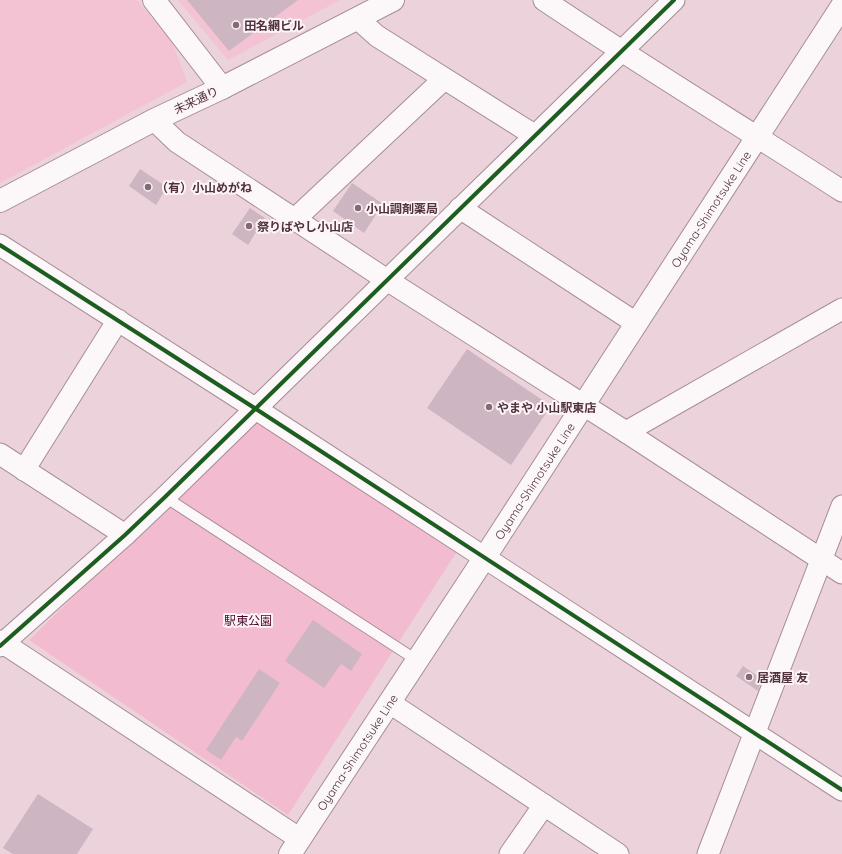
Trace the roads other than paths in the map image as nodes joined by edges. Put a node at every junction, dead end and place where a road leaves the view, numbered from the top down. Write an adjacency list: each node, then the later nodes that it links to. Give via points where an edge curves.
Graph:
1 (154, 0): 9 (main road)
2 (393, 0): 6 (main road, 未来通り)
3 (544, 0): 7 (street)
4 (674, 0): 7 (street)
5 (842, 6): 12 (main road, Oyama-Shimotsuke Line)
6 (358, 19): 8 (street, via 377,36); 9 (main road, 未来通り)
7 (620, 51): 11 (street); 12 (street)
8 (444, 78): 11 (street); 16 (street)
9 (222, 88): 10 (main road, 未来通り)
10 (154, 120): 14 (main road, 未来通り); 16 (street, via 177,142)
11 (534, 135): 15 (street)
12 (757, 136): 13 (street); 21 (main road, Oyama-Shimotsuke Line)
13 (842, 191)
14 (0, 201)
15 (460, 208): 18 (street); 21 (street)
16 (295, 219): 18 (street)
17 (0, 245): 20 (street)
18 (387, 280): 22 (street); 23 (street)
19 (842, 309): 24 (street)
20 (118, 320): 23 (street); 26 (street)
21 (636, 322): 22 (main road, Oyama-Shimotsuke Line)
22 (583, 405): 24 (street); 30 (main road, Oyama-Shimotsuke Line)
23 (256, 408): 27 (street); 30 (street)
24 (626, 432): 31 (street)
25 (0, 454): 26 (street)
26 (24, 470): 29 (street)
27 (165, 497): 29 (street); 34 (lane)
28 (842, 506): 31 (street)
29 (125, 535): 33 (street)
30 (485, 557): 34 (main road, Oyama-Shimotsuke Line); 36 (street)
31 (821, 559): 32 (street); 36 (street)
32 (842, 573)
33 (1, 643): 39 (street)
34 (418, 661): 35 (main road, Oyama-Shimotsuke Line)
35 (390, 703): 38 (street); 39 (main road, Oyama-Shimotsuke Line)
36 (754, 733): 37 (street); 42 (street)
37 (842, 790)
38 (544, 805): 40 (street); 41 (street)
39 (295, 846)
40 (510, 854)
41 (618, 854)
42 (708, 854)

